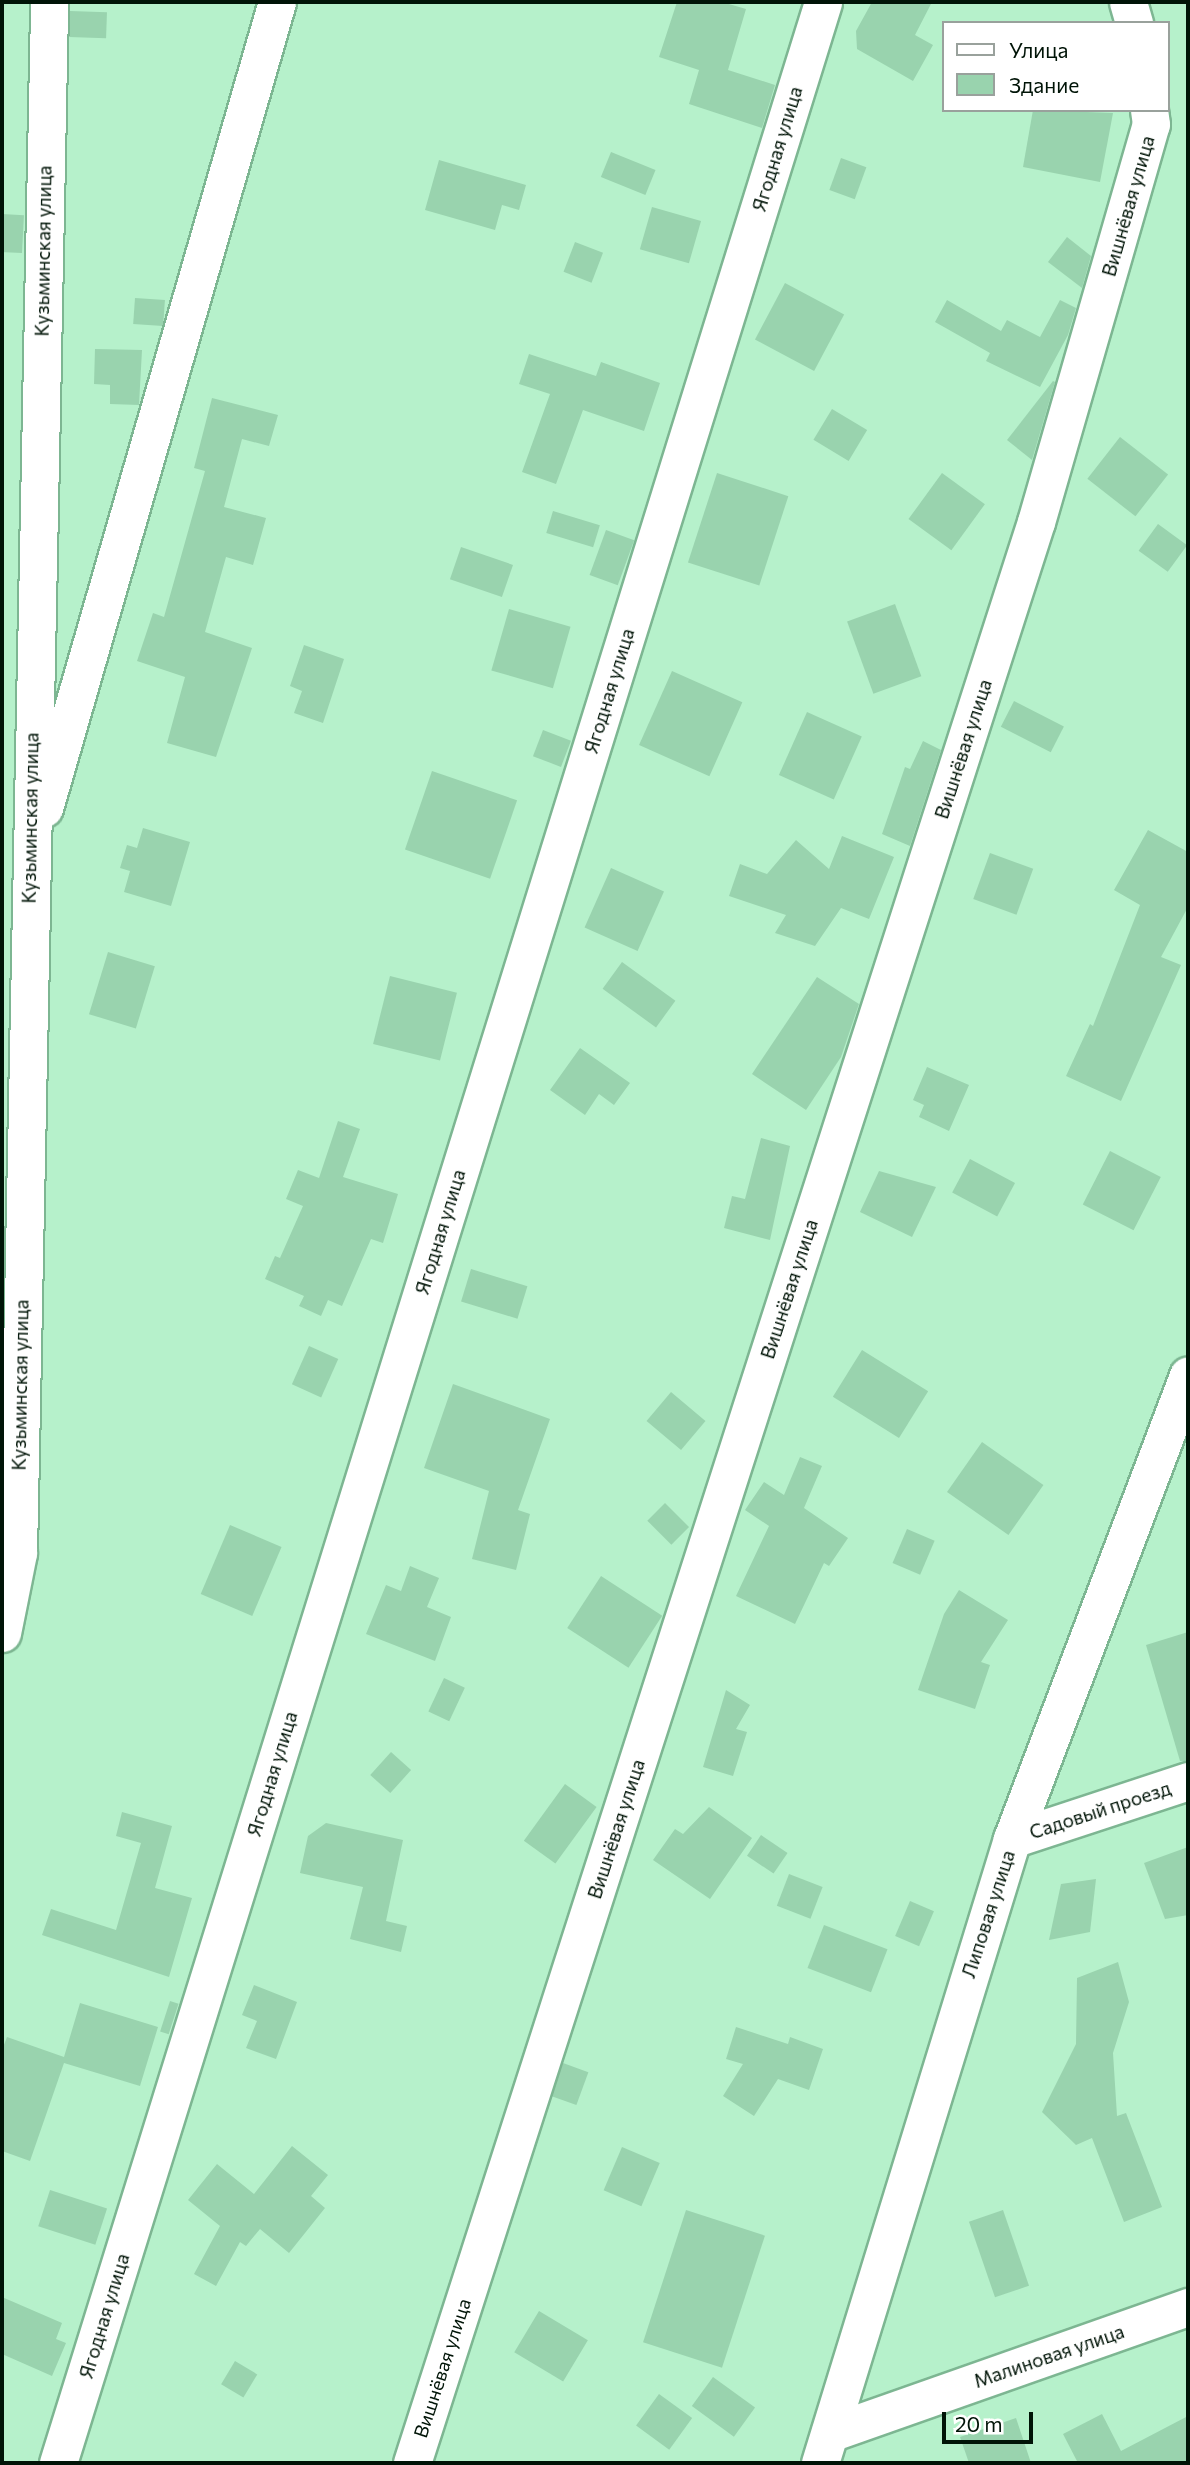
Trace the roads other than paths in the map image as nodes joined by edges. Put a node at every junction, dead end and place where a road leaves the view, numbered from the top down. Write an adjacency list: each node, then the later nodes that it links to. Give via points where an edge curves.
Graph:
1 (48, 2): 7 (street, Кузьминская улица)
2 (277, 2): 7 (street)
3 (822, 2): 15 (street, Ягодная улица)
4 (1128, 2): 5 (street)
5 (1133, 21)
6 (1149, 112): 16 (street, Вишнёвая улица, via 1151,124 1036,522)
7 (29, 857): 8 (street, Кузьминская улица)
8 (15, 932): 10 (street, Кузьминская улица, via 18,1553)
9 (1188, 1375): 12 (street, Липовая улица)
10 (2, 1633)
11 (1188, 1782): 12 (street, Садовый проезд)
12 (1012, 1839): 14 (street, Липовая улица)
13 (1188, 2307): 14 (street, Малиновая улица)
14 (825, 2448)
15 (58, 2463)
16 (412, 2463)

